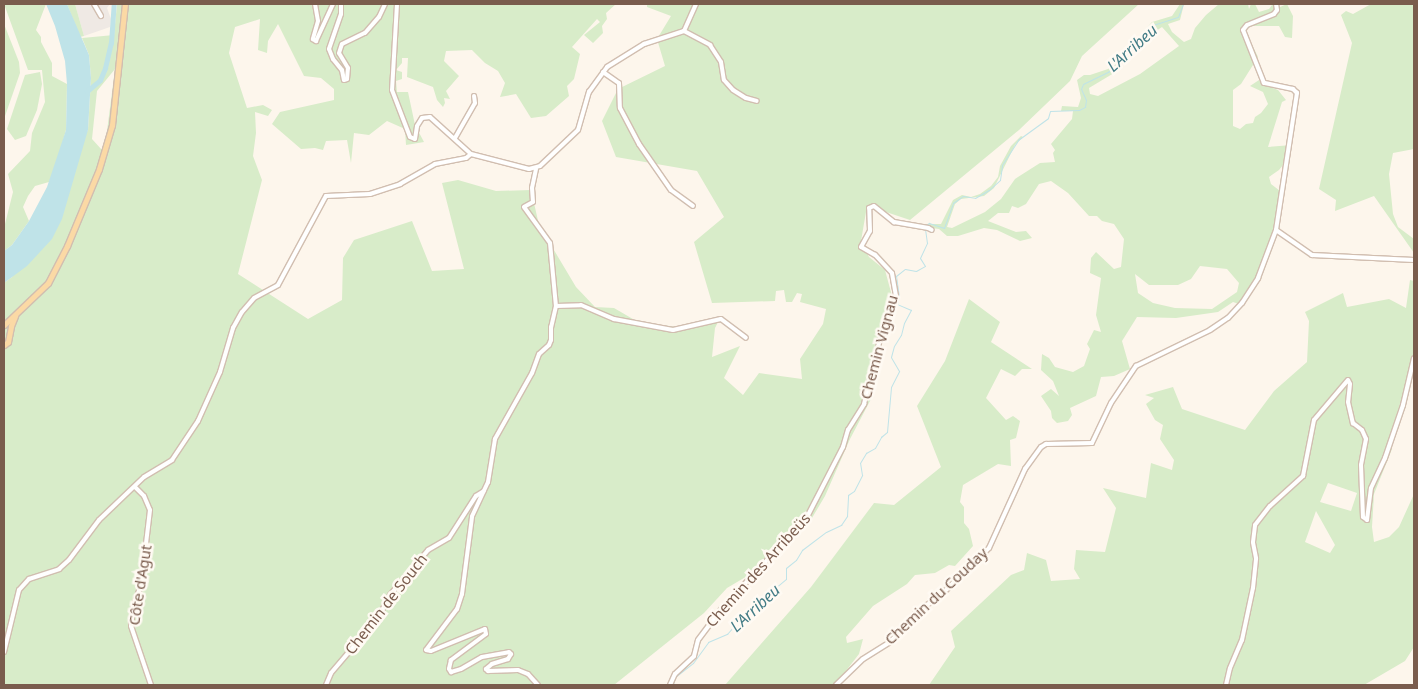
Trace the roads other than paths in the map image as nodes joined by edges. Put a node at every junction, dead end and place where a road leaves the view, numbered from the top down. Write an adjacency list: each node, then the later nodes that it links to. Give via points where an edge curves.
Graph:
1 (94, 4): 10 (street)
2 (125, 4): 23 (main road, via 119,76 108,139 87,199 48,283)
3 (314, 4): 4 (street, via 318,21 313,39 316,41)
4 (333, 4)
5 (341, 4): 6 (street, via 341,14 329,49 342,70 344,80 347,79 348,68 339,52 342,44 366,33)
6 (385, 4)
7 (397, 4): 15 (street, via 392,90 410,137 415,139 418,123 427,117)
8 (696, 4): 11 (street)
9 (1276, 4): 20 (street, via 1274,14 1243,30 1264,83 1293,88 1297,93)
10 (101, 16)
11 (684, 31): 12 (street, via 644,44); 14 (street, via 710,45 720,62 724,80 733,90)
12 (603, 72): 17 (street, via 589,92 578,130); 18 (street, via 620,83 620,108 639,144 671,190)
13 (474, 96): 15 (street, via 475,103)
14 (757, 101)
15 (455, 138): 16 (street)
16 (471, 154): 17 (street); 29 (street, via 466,158 435,164 400,184 370,194 326,196 278,285 254,298 242,312 198,421 172,460 144,477)
17 (536, 168): 22 (street, Chemin de Souch, via 533,202 524,207 550,243)
18 (693, 206)
19 (927, 229): 31 (street, Chemin Vignau, via 894,222 874,206 870,208 870,231 861,247 875,255 892,273 896,296 880,339 864,404 848,430)
20 (1276, 230): 21 (street, via 1312,255); 37 (street, Chemin du Couday, via 1258,278 1228,318 1136,366 1111,404 1092,443 1046,444 1025,469 989,548 942,594 915,614 890,642 863,658)
21 (1414, 260)
22 (556, 306): 26 (street, via 581,305 614,319 673,330 721,320); 30 (street, Chemin de Souch, via 549,345 539,354 532,373 495,439)
23 (17, 313): 24 (main road); 25 (main road)
24 (4, 326): 25 (main road)
25 (9, 332): 27 (main road, via 8,342)
26 (746, 338)
27 (4, 345)
28 (1414, 358): 38 (street, via 1385,458 1371,488 1367,520 1363,517 1361,465 1366,439 1362,430 1353,423 1348,402 1348,380 1312,425 1303,476 1260,517 1254,534 1253,588 1242,640)
29 (135, 487): 32 (street, via 99,520 59,569 28,580 19,590); 33 (street, Côte d'Agut, via 144,496 150,510 141,585 131,626)
30 (484, 491): 34 (street, Chemin de Souch, via 476,496 449,538 428,550 390,595 378,618 331,673); 35 (street, via 472,517 457,609 426,650 431,651 485,629 486,634 451,660 452,672 482,657 509,652 508,659 486,669 518,670 528,674)
31 (816, 504): 36 (street, Chemin des Arribeüs, via 706,628 698,640 694,656 675,674)
32 (4, 652)
33 (151, 685)
34 (326, 685)
35 (538, 685)
36 (670, 685)
37 (836, 685)
38 (1226, 685)

